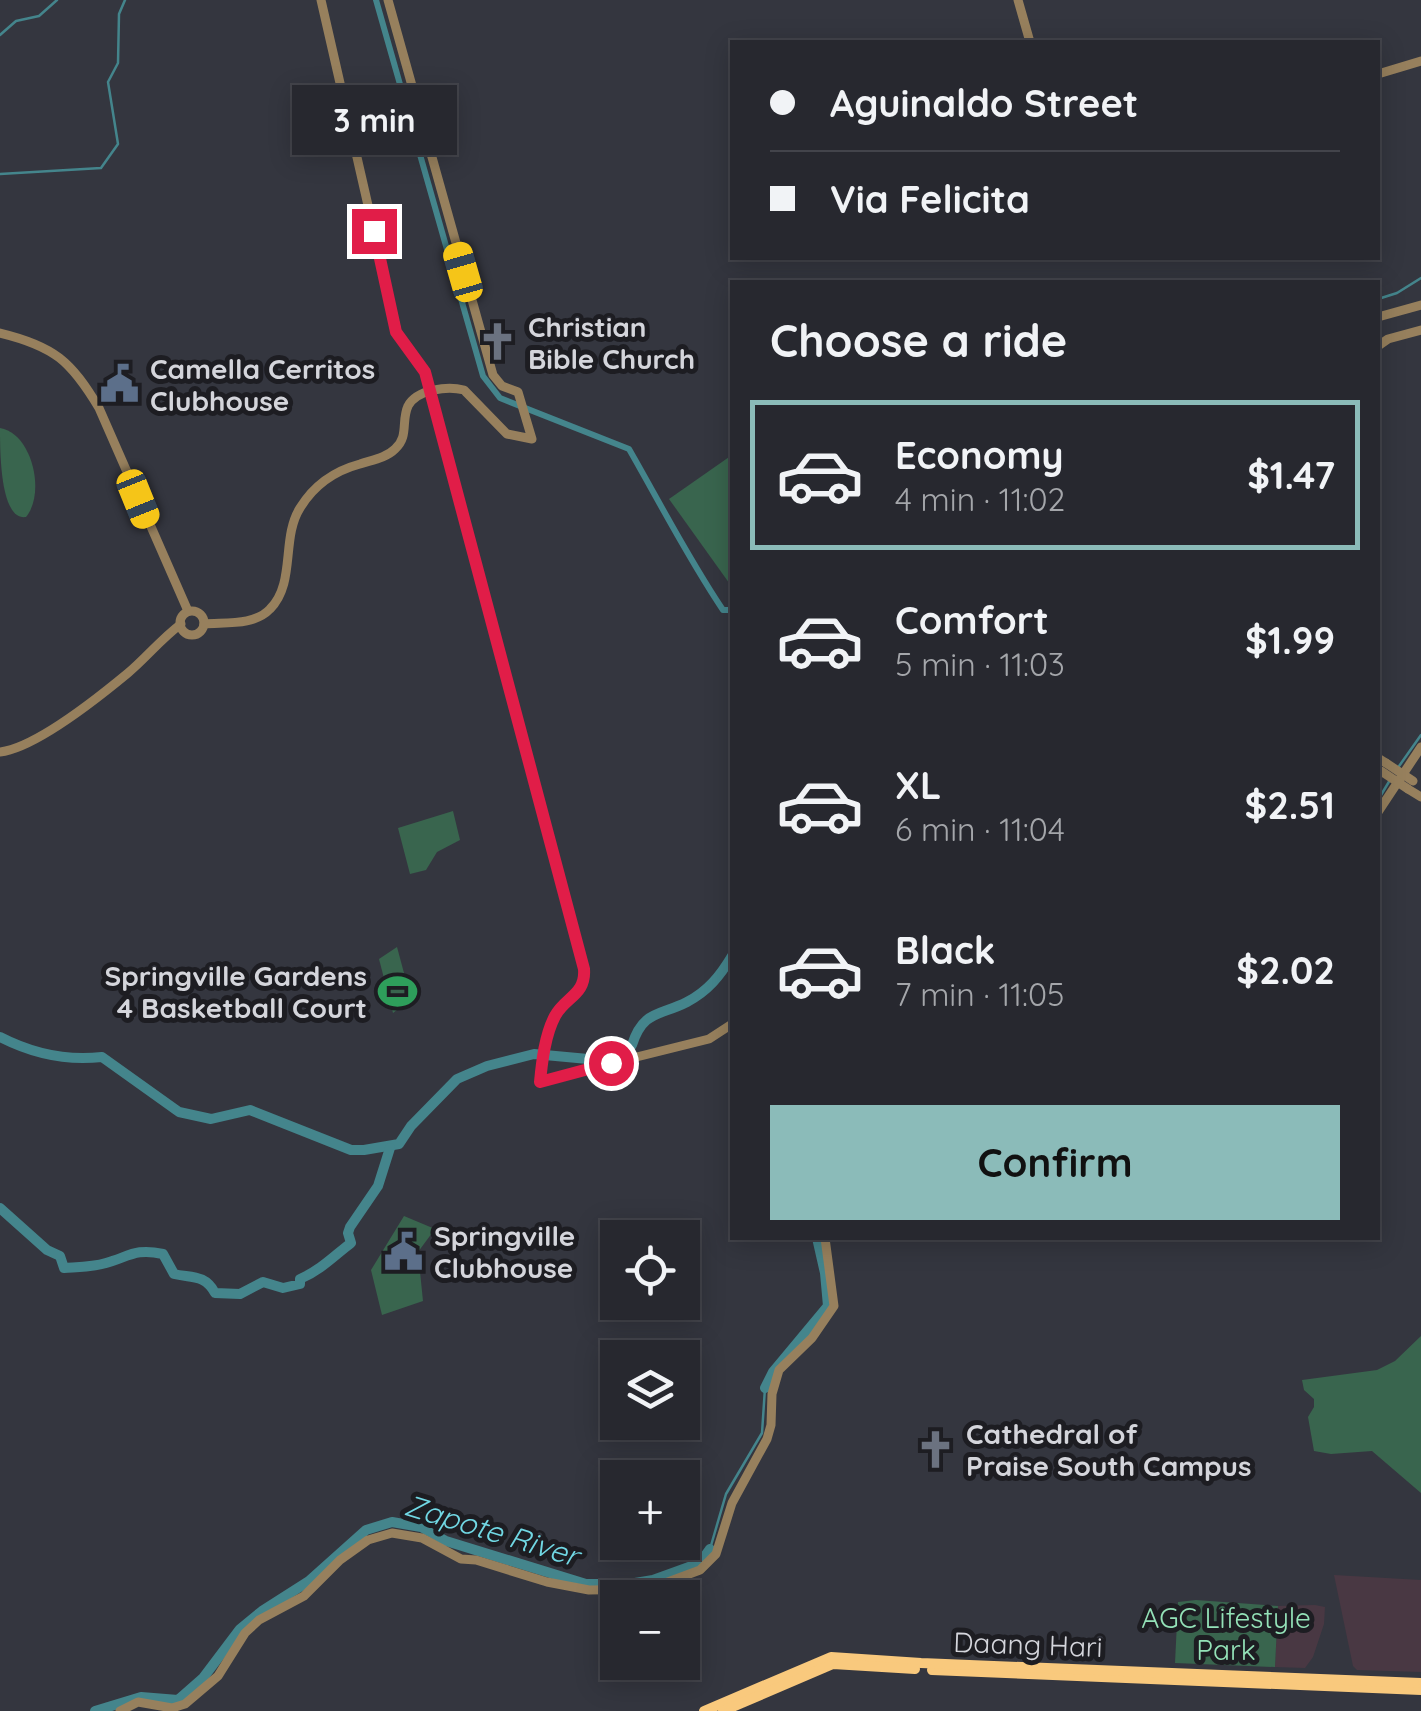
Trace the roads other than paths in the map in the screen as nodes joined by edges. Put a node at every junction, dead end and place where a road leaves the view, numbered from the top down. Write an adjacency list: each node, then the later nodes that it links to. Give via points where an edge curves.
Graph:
1 (321, 0): 12 (street, via 396,332 423,368)
2 (388, 0): 12 (street, via 492,374 520,397 532,440 507,434 464,390)
3 (1018, 0): 4 (street)
4 (1029, 40)
5 (1421, 61): 6 (street)
6 (1380, 73)
7 (1421, 305): 8 (street)
8 (1380, 315)
9 (1421, 330): 11 (street)
10 (0, 333): 13 (street, via 58,354 83,382)
11 (1380, 345)
12 (430, 392): 14 (street, via 409,405 397,448 330,476 302,504 282,590 269,610 255,619); 22 (street, via 584,969 581,989 556,1015 540,1082 686,1045)
13 (188, 612): 14 (street, via 200,614); 15 (street)
14 (204, 624): 15 (street, via 194,634)
15 (181, 626): 17 (street, via 23,748)
16 (1421, 746): 21 (street)
17 (0, 752)
18 (1381, 766): 19 (street, bridge)
19 (1414, 785): 20 (street)
20 (1421, 797)
21 (1380, 809)
22 (730, 1026)
23 (826, 1240): 25 (street, via 834,1306 779,1370 767,1439 732,1503 716,1554 700,1570 648,1589 590,1590 461,1559 422,1538 392,1533 368,1540 304,1596 260,1620 218,1676 184,1704 138,1702)
24 (1421, 1686): 26 (main road, Daang Hari, via 842,1656); 27 (main road, Daang Hari, via 832,1664)
25 (120, 1711)
26 (704, 1711)
27 (723, 1711)

